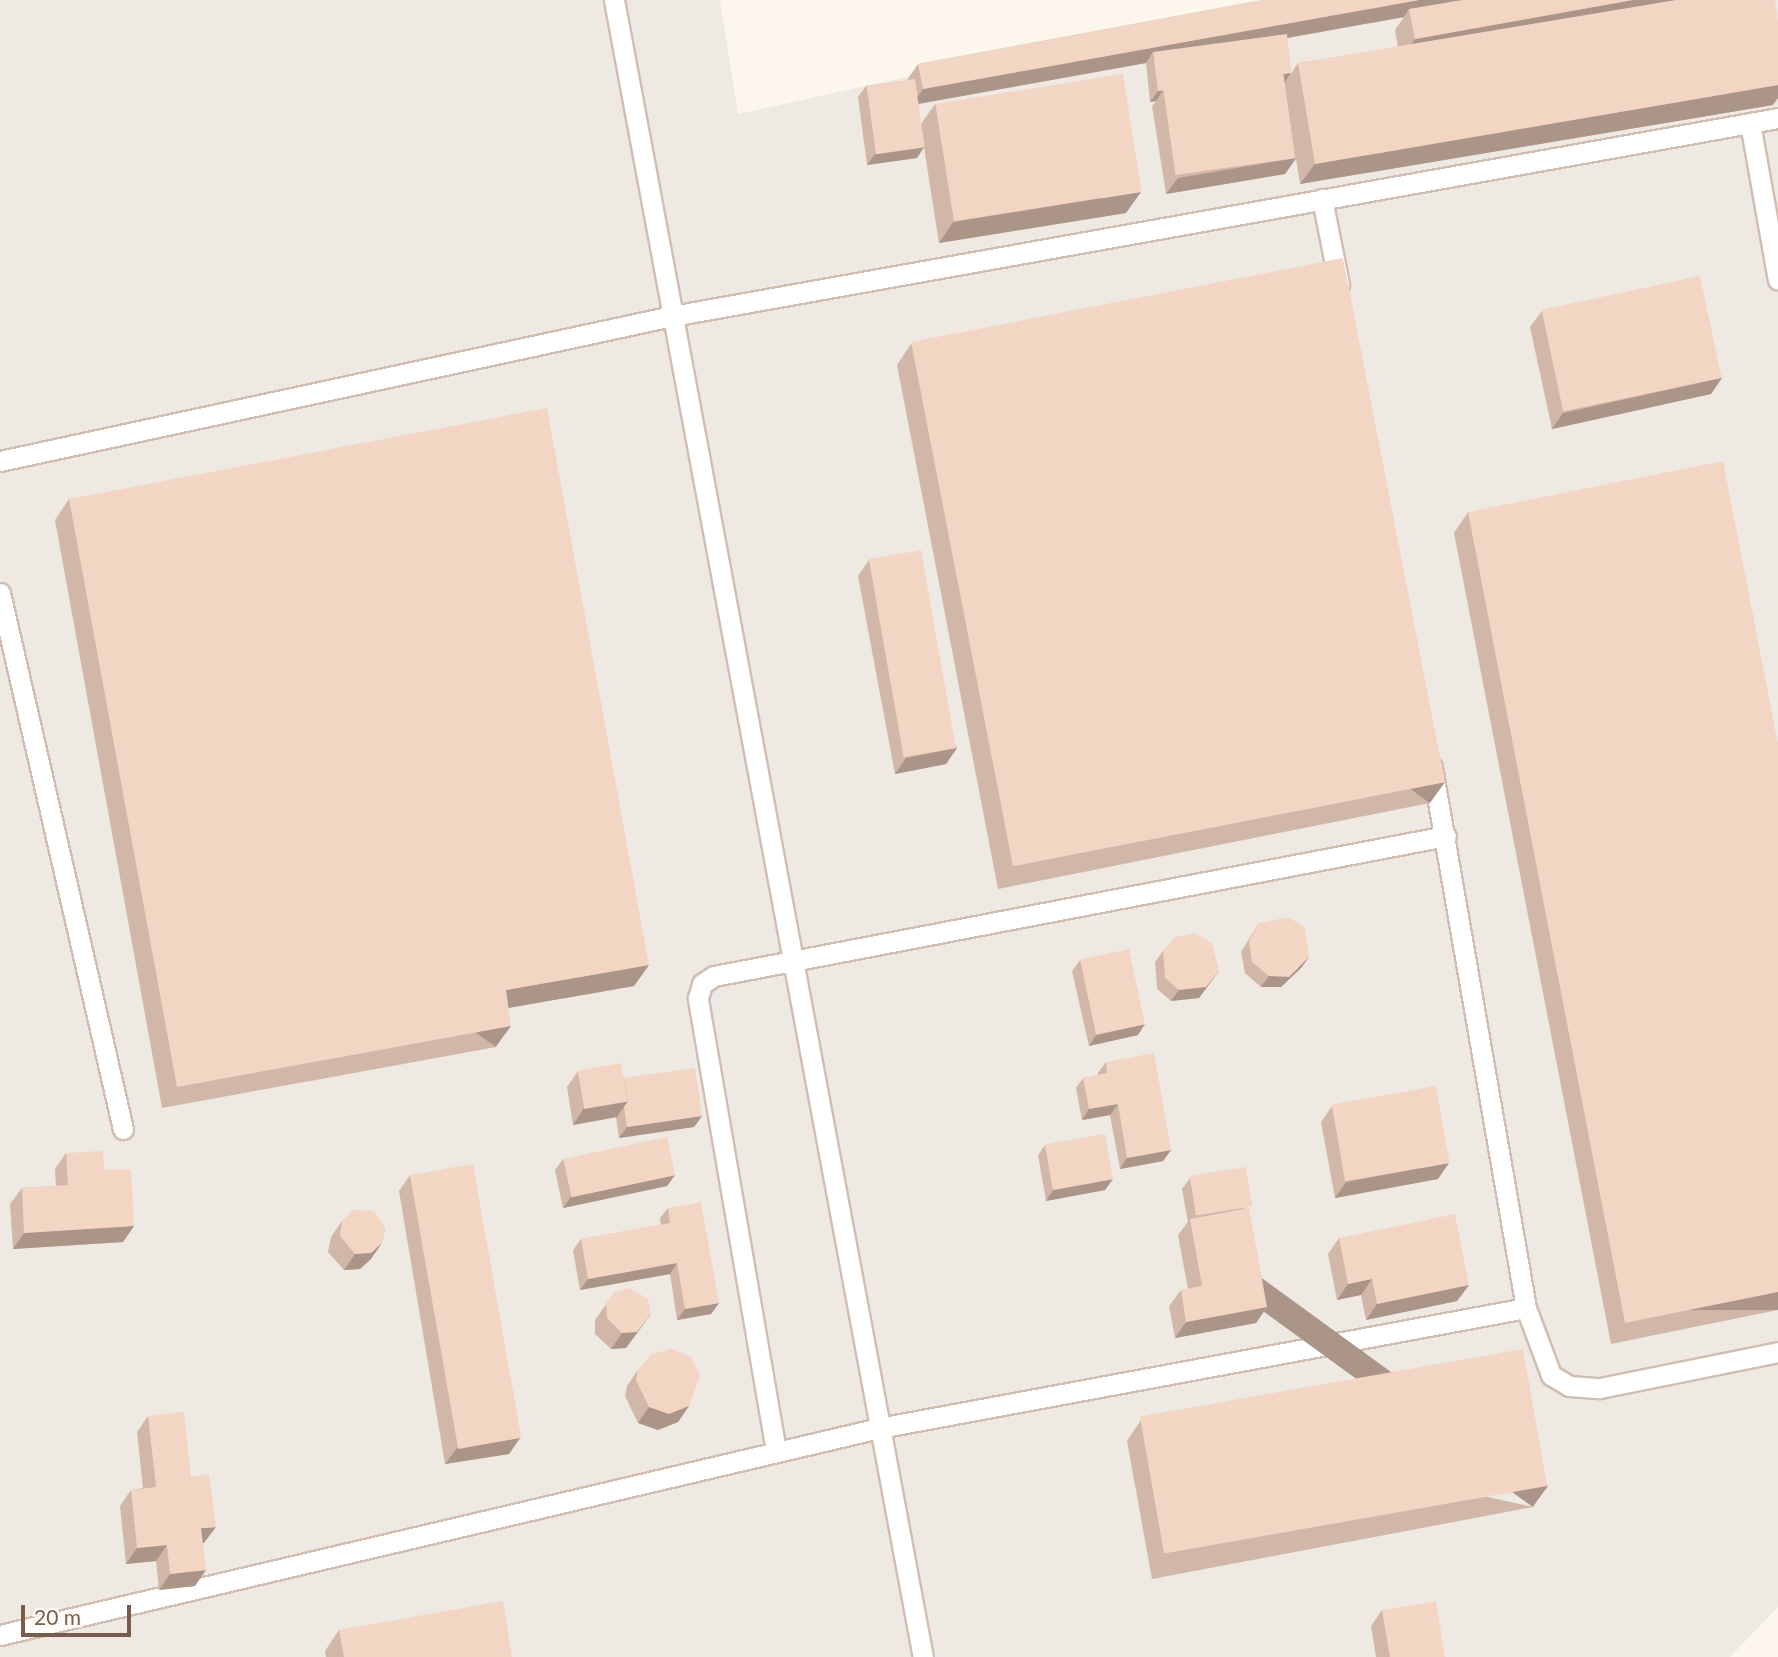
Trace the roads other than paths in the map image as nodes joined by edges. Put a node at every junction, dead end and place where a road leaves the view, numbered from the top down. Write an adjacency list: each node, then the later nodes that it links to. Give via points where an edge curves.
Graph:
1 (614, 0): 7 (lane)
2 (1778, 118): 3 (lane)
3 (1750, 123): 4 (lane); 5 (lane)
4 (1322, 199): 6 (lane); 7 (lane)
5 (1778, 280)
6 (1343, 308)
7 (672, 316): 8 (lane); 12 (lane)
8 (0, 461)
9 (0, 593): 13 (lane)
10 (1427, 741): 11 (lane)
11 (1446, 836): 12 (lane); 14 (lane)
12 (795, 960): 16 (lane); 17 (lane, via 714,976 702,984 698,998)
13 (123, 1129)
14 (1526, 1308): 15 (lane, via 1551,1375 1569,1386 1600,1388); 16 (lane)
15 (1778, 1352)
16 (878, 1428): 17 (lane); 19 (lane)
17 (776, 1451): 18 (lane)
18 (0, 1635)
19 (923, 1657)

